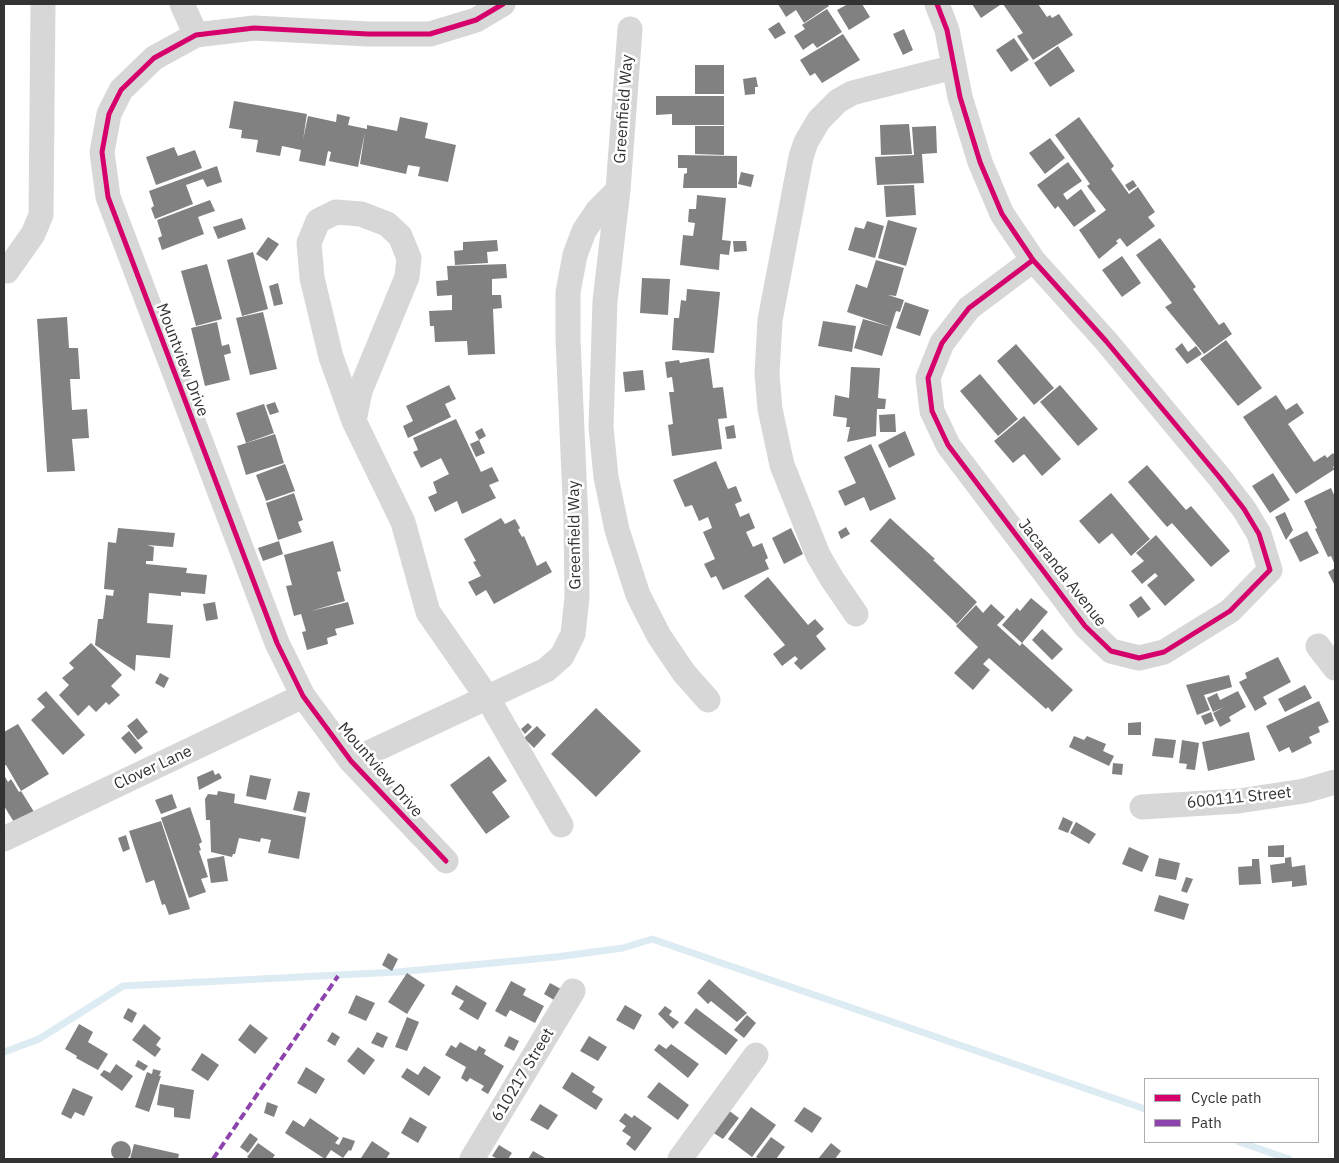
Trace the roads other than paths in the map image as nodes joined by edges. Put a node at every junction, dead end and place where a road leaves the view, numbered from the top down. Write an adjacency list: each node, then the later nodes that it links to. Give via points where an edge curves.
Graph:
1 (43, 4): 10 (street, via 41,215 33,234)
2 (182, 4): 6 (street)
3 (502, 4): 6 (street, Mountview Drive, via 476,20 430,34 254,28)
4 (937, 4): 7 (street, Jacaranda Avenue, via 947,30)
5 (630, 29): 8 (street, Greenfield Way)
6 (196, 35): 15 (street, Mountview Drive, via 154,58 121,90 109,114 102,152 108,197 276,643)
7 (954, 67): 9 (street, Jacaranda Avenue, via 980,162 1002,214); 12 (street, via 852,93 838,101 819,120 801,157 770,320 767,374 770,409 782,465 818,555)
8 (618, 190): 16 (street, Greenfield Way, via 598,210 584,231 575,255 568,292 576,521 577,597 573,634 562,656 546,670); 17 (street, Greenfield Way, via 610,246 602,366 601,427 606,477 638,596 659,636 684,673)
9 (1033, 260): 9 (street, Jacaranda Avenue, via 1106,340 1201,455 1244,509 1259,534 1270,570 1230,611 1164,652 1139,658 1111,651 1085,626 948,445 932,411 928,378 942,343 969,308)
10 (7, 271)
11 (354, 421): 11 (street, via 330,357 312,278 309,243 318,220 336,212 361,214 387,224 400,236 409,258 407,277 360,392); 16 (street, via 403,522 428,612)
12 (856, 614)
13 (1318, 646): 14 (street)
14 (1335, 668)
15 (303, 696): 18 (street, Mountview Drive); 22 (street, Clover Lane)
16 (487, 697): 18 (street, Greenfield Way); 21 (street)
17 (708, 700)
18 (351, 761): 23 (street, Mountview Drive)
19 (1335, 782): 20 (street, 600111 Street, via 1304,791 1239,801)
20 (1142, 807)
21 (561, 825)
22 (4, 839)
23 (446, 862)
24 (573, 991): 26 (street, 610217 Street)
25 (756, 1055): 27 (street)
26 (472, 1159)
27 (680, 1159)

